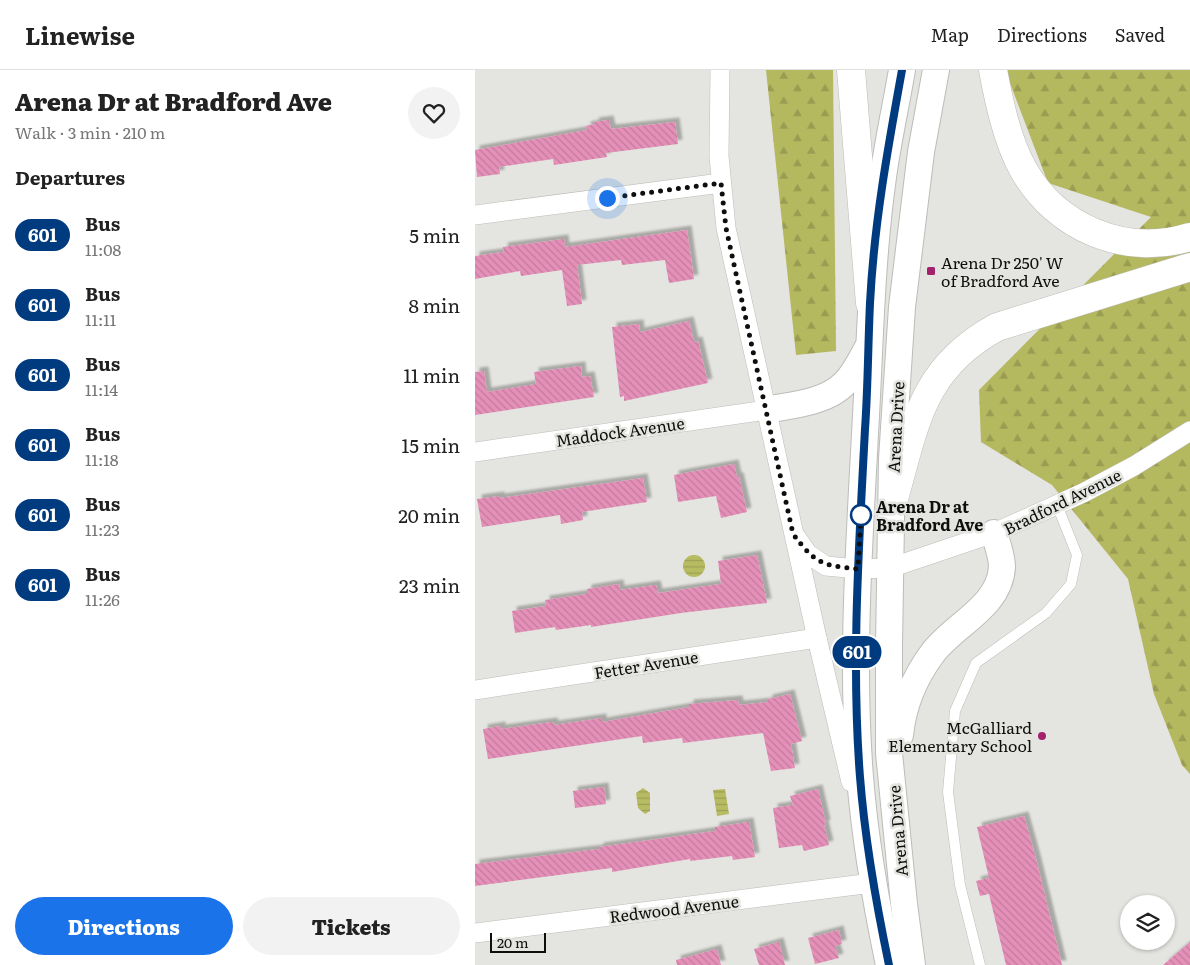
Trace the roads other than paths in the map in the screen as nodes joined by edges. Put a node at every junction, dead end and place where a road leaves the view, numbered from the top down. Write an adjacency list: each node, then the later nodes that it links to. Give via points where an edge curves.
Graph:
1 (720, 70): 6 (street)
2 (851, 70): 10 (highway)
3 (902, 70): 10 (main road, Arena Drive, via 883,177)
4 (936, 70): 16 (main road, Arena Drive, via 921,152 902,307)
5 (993, 70): 8 (highway, via 1023,168 1035,188 1052,206 1073,223 1116,240 1143,244)
6 (721, 183): 7 (street); 12 (street, via 726,228)
7 (475, 215)
8 (1190, 237)
9 (1190, 267): 16 (highway, via 997,327 975,339 937,376 924,401)
10 (870, 302): 11 (main road, Arena Drive)
11 (870, 342): 12 (main road, via 853,374 833,392); 20 (main road, Arena Drive)
12 (766, 410): 14 (street, Maddock Avenue); 18 (street)
13 (1190, 431): 15 (street, Bradford Avenue, via 1134,466)
14 (475, 452)
15 (1057, 505): 17 (street, Bradford Avenue); 29 (lane, via 1077,555 1071,584 1046,613 976,662 955,711 948,792 960,885)
16 (891, 509): 19 (main road, Arena Drive)
17 (994, 533): 19 (street, Bradford Avenue); 23 (main road, via 1002,566 998,582 992,597 949,634 917,679 900,731)
18 (793, 534): 20 (street, Bradford Avenue, via 808,554 826,566); 21 (street)
19 (890, 568): 20 (street, Bradford Avenue); 23 (main road, Arena Drive, via 889,744)
20 (858, 569): 24 (main road, Arena Drive, via 857,698)
21 (817, 638): 22 (street, Fetter Avenue); 24 (street)
22 (475, 690)
23 (893, 790): 28 (main road, Arena Drive)
24 (867, 848): 25 (main road, Arena Drive)
25 (872, 883): 26 (street, Redwood Avenue); 27 (main road, Arena Drive)
26 (475, 933)
27 (889, 965)
28 (912, 965)
29 (980, 965)

